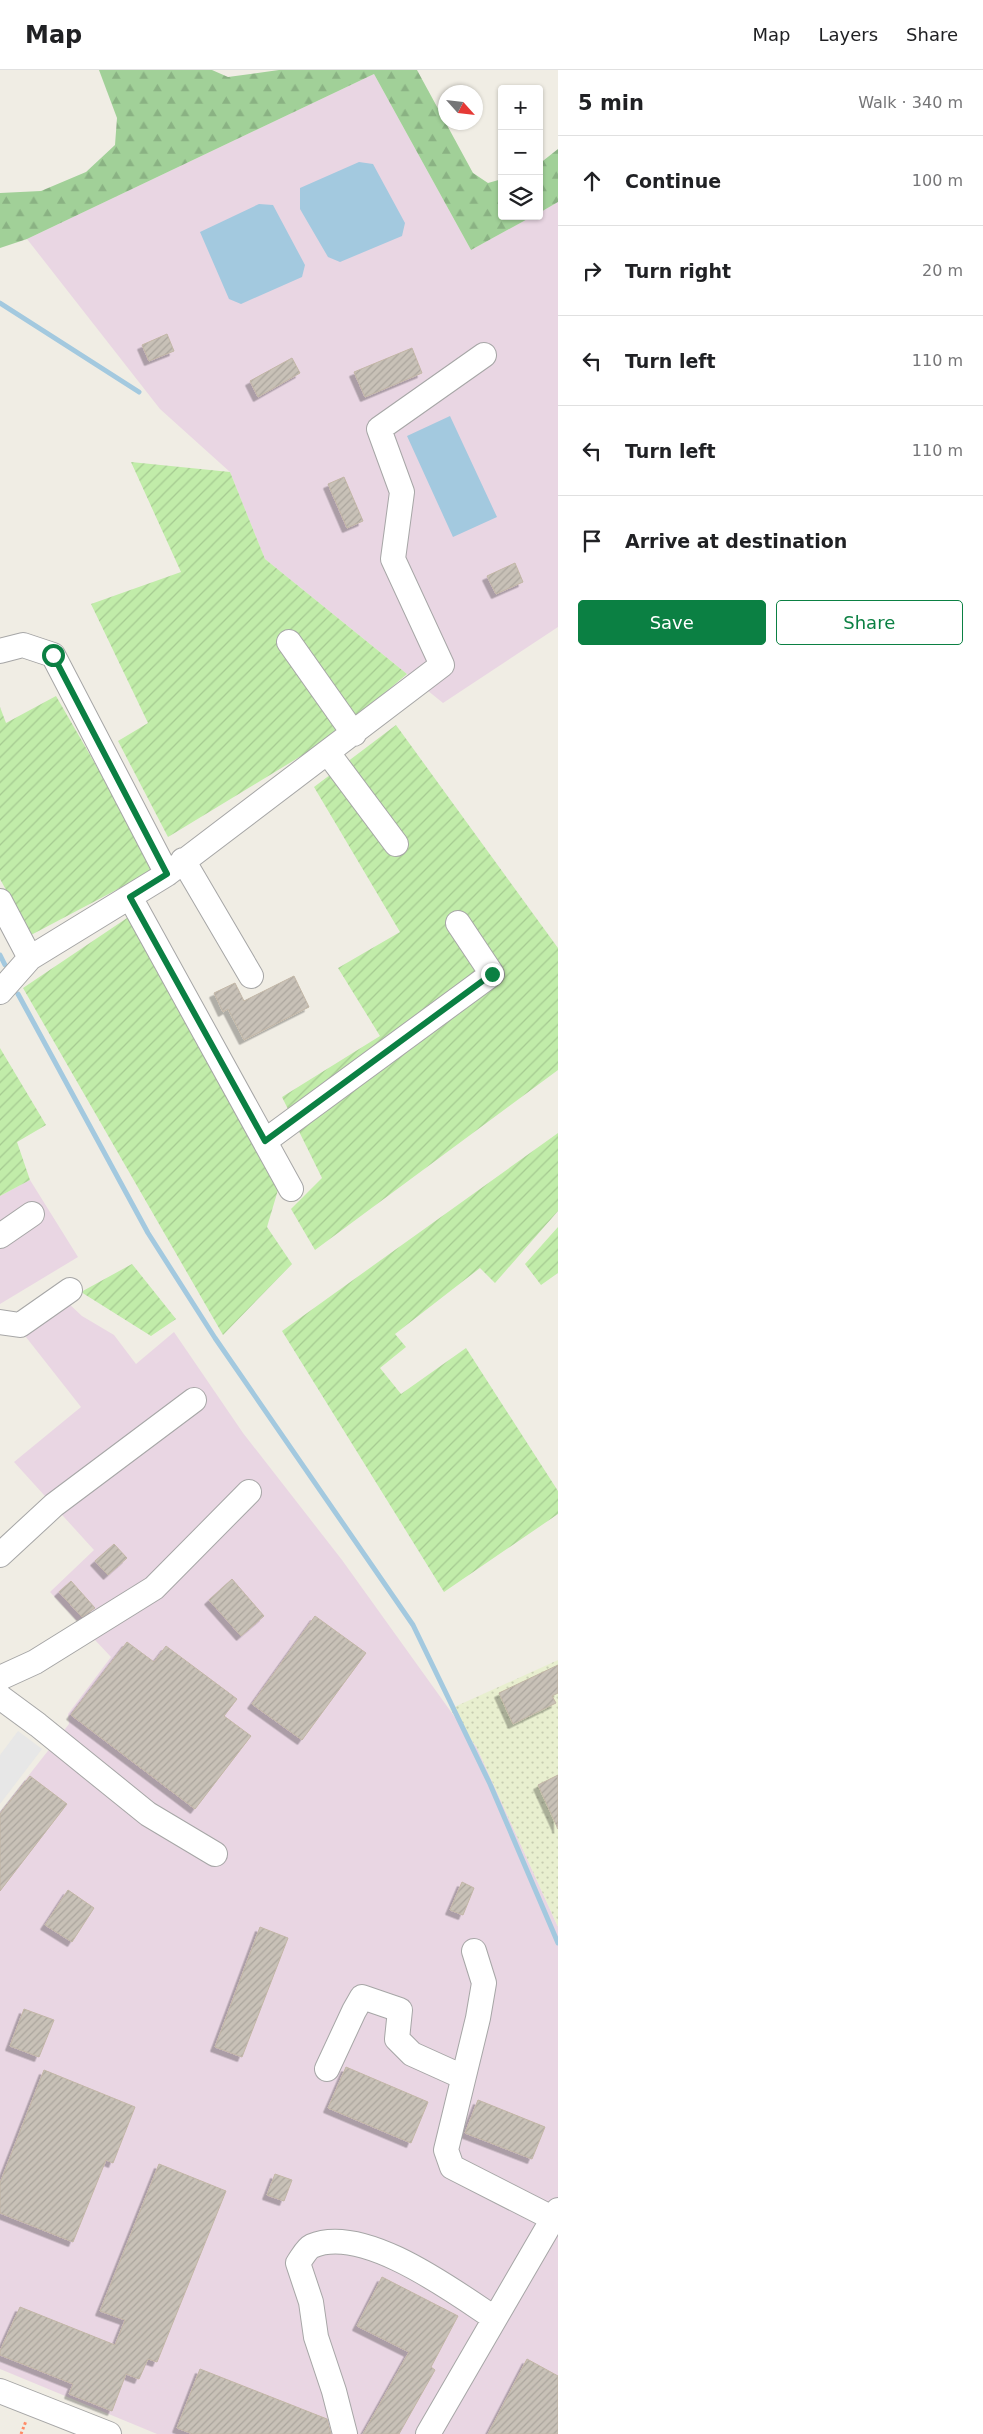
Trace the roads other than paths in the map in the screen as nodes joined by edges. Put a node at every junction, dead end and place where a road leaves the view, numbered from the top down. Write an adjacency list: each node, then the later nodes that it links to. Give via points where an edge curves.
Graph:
1 (484, 355): 4 (street, via 379,429 402,492 393,559 442,665)
2 (289, 642): 4 (street)
3 (0, 651): 7 (street, via 22,645 53,655)
4 (354, 734): 5 (street)
5 (328, 753): 6 (street); 7 (street)
6 (396, 844)
7 (175, 867): 8 (street); 12 (street)
8 (130, 897): 11 (street); 14 (street)
9 (0, 901): 11 (street)
10 (458, 923): 14 (street, via 492,974)
11 (30, 958): 13 (street)
12 (251, 976)
13 (0, 992)
14 (265, 1141): 15 (street)
15 (291, 1189)
16 (32, 1214): 17 (street)
17 (0, 1236)
18 (70, 1290): 19 (street, via 20,1325)
19 (0, 1322)
20 (194, 1400): 22 (street, via 54,1505)
21 (249, 1492): 23 (street, via 154,1588 35,1662)
22 (0, 1555)
23 (0, 1678)
24 (0, 1697): 25 (street, via 148,1814)
25 (215, 1854)
26 (474, 1951): 28 (street, via 484,1983)
27 (327, 2069): 28 (street, via 362,1998 400,2010 397,2039 412,2054)
28 (463, 2077): 29 (street, via 446,2150 452,2167)
29 (556, 2216): 30 (street)
30 (494, 2318): 33 (street, via 428,2274 368,2246 333,2240 310,2247 298,2263); 34 (street)
31 (0, 2392): 32 (street)
32 (109, 2434)
33 (345, 2434)
34 (428, 2434)

